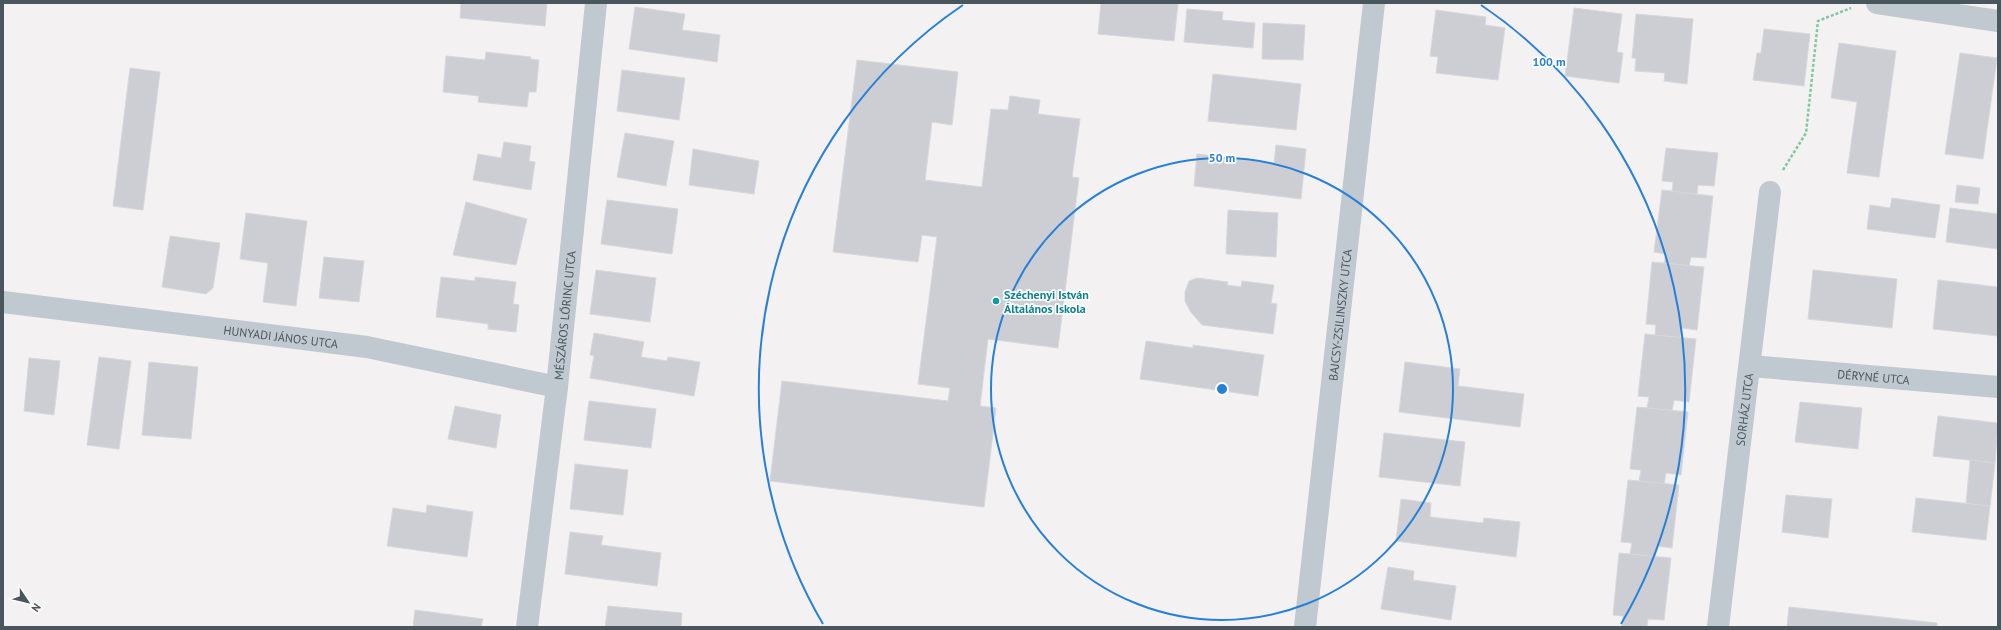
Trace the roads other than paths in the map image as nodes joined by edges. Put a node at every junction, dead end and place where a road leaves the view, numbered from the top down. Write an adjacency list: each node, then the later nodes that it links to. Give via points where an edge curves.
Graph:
1 (596, 3): 8 (street, MÉSZÁROS LŐRINC UTCA)
2 (1374, 3): 11 (street, BAJCSY-ZSILINSZKY UTCA)
3 (1867, 4): 4 (street)
4 (1998, 21)
5 (1770, 192): 7 (street, SORHÁZ UTCA)
6 (3, 302): 8 (street, HUNYADI JÁNOS UTCA, via 367,347)
7 (1750, 366): 9 (street, DÉRYNÉ UTCA); 12 (street, SORHÁZ UTCA)
8 (557, 387): 10 (street, MÉSZÁROS LŐRINC UTCA)
9 (1998, 387)
10 (527, 627)
11 (1305, 627)
12 (1718, 627)

